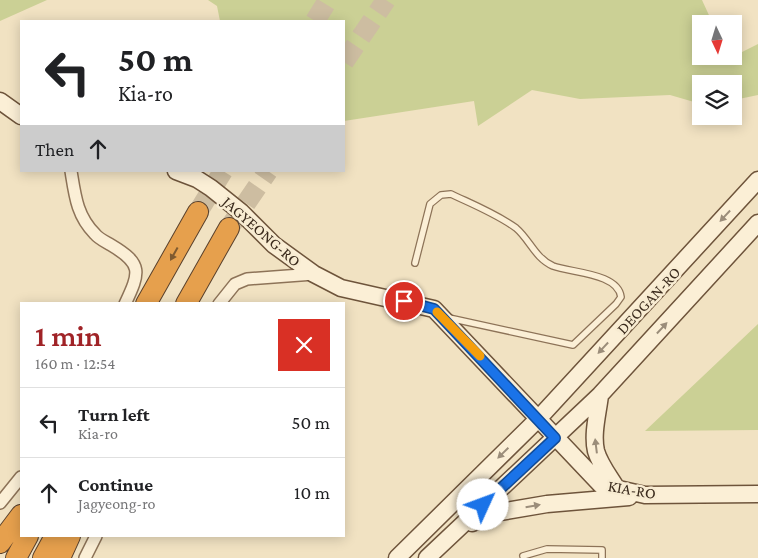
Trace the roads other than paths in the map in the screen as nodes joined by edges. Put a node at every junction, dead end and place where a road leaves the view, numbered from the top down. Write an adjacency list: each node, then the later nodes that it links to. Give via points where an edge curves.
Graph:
1 (0, 101): 2 (main road)
2 (20, 115)
3 (71, 172): 11 (street, via 78,210 95,235 132,259 137,269)
4 (179, 172): 10 (main road, JAGYEONG-RO, via 211,188 274,245)
5 (758, 180): 17 (main road, DEOGAN-RO, one-way to 17)
6 (198, 212): 12 (highway, one-way to 12)
7 (758, 223): 16 (main road, DEOGAN-RO, one-way to 7)
8 (229, 228): 13 (highway)
9 (415, 263): 15 (lane, via 430,204 441,195 451,194 516,229 540,259 553,266 606,280 621,291 616,304 573,345)
10 (314, 274): 14 (street, via 247,279 235,284); 15 (main road, JAGYEONG-RO, via 341,288 434,309)
11 (125, 302)
12 (147, 302)
13 (187, 302)
14 (221, 302)
15 (442, 317): 17 (main road, JAGYEONG-RO)
16 (600, 395): 18 (main road, DEOGAN-RO); 20 (main road, one-way to 16, via 596,450)
17 (538, 419): 18 (main road, KIA-RO); 31 (main road, one-way to 31)
18 (555, 438): 20 (main road, KIA-RO, via 601,485); 25 (main road)
19 (20, 479): 23 (street)
20 (617, 489): 22 (main road, KIA-RO)
21 (758, 494): 22 (main road, KIA-RO)
22 (645, 495): 25 (main road, one-way to 22, via 490,514 547,504)
23 (0, 503)
24 (20, 516): 30 (highway)
25 (455, 532): 37 (main road)
26 (27, 537): 33 (highway)
27 (54, 537): 34 (highway)
28 (70, 537): 35 (highway)
29 (96, 537): 36 (street)
30 (0, 544)
31 (400, 556)
32 (523, 556): 38 (lane, via 547,549 602,550)
33 (16, 558)
34 (43, 558)
35 (60, 558)
36 (85, 558)
37 (427, 558)
38 (602, 558)

